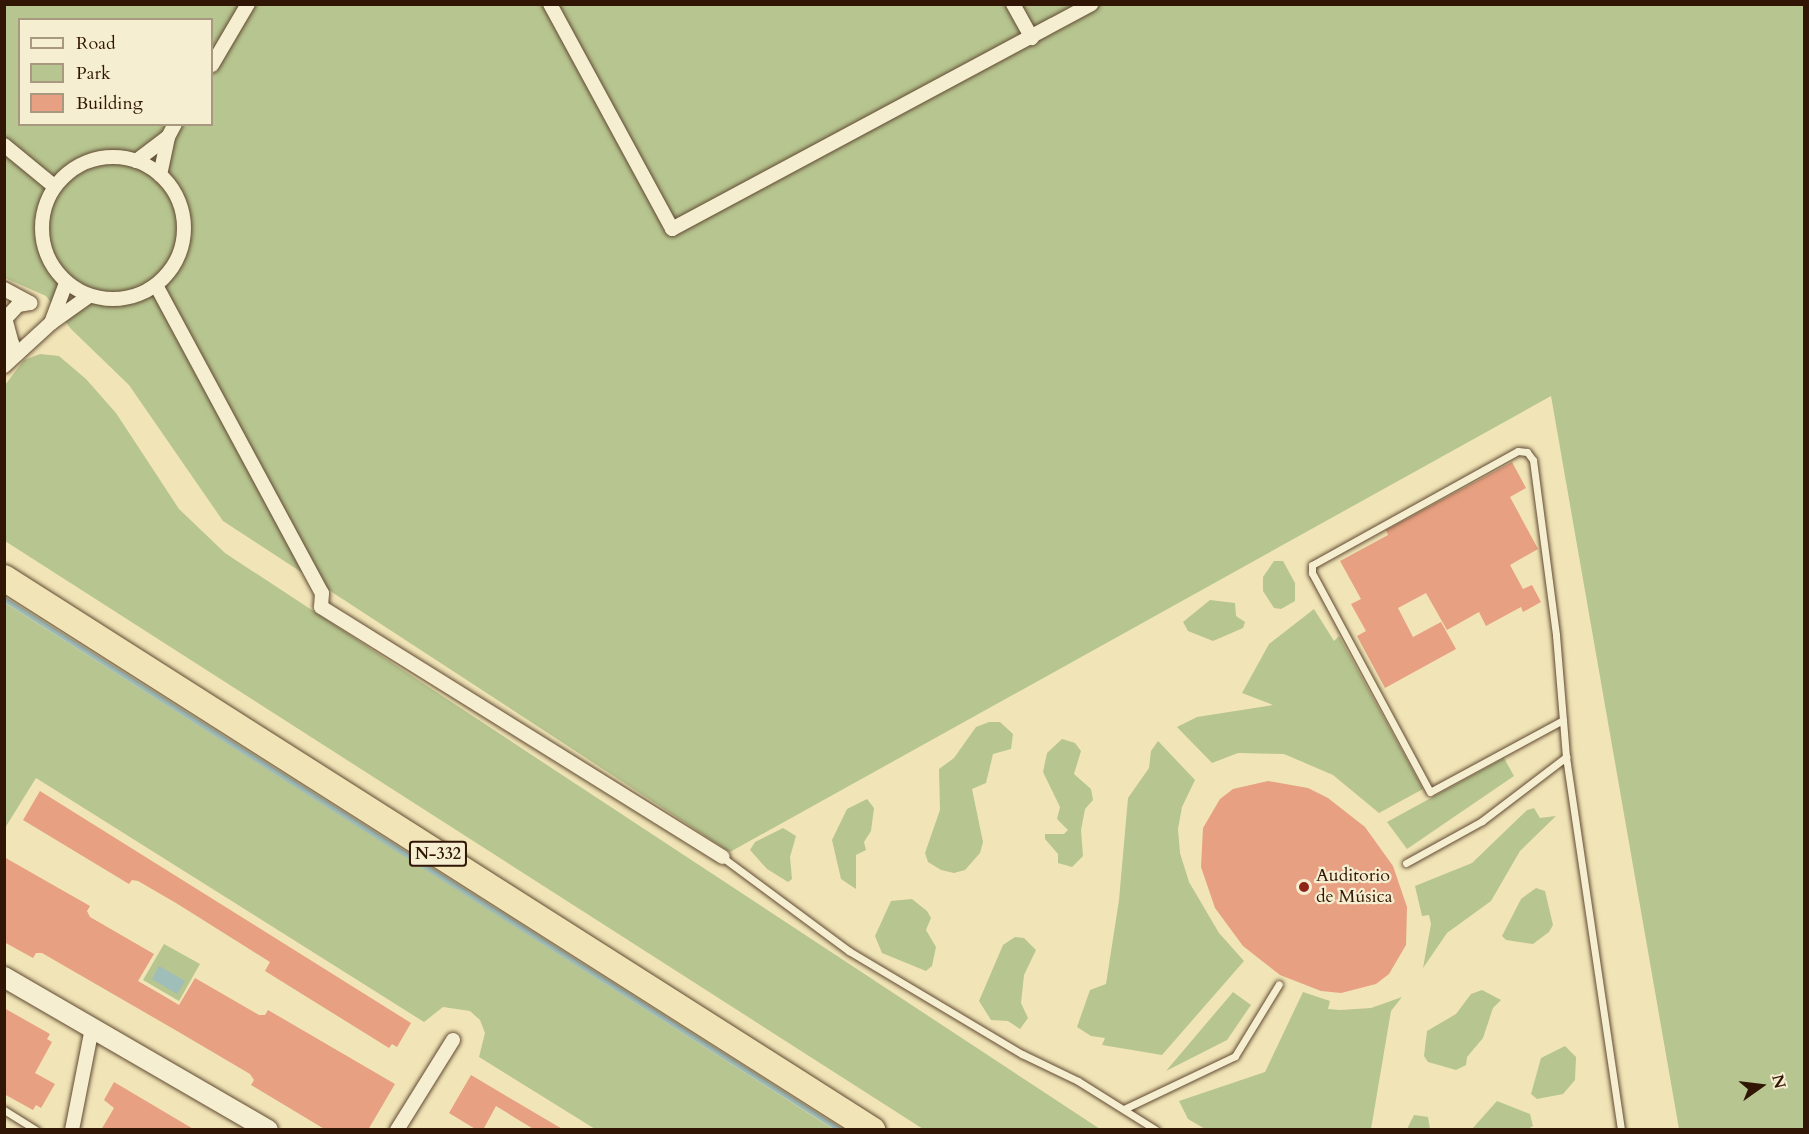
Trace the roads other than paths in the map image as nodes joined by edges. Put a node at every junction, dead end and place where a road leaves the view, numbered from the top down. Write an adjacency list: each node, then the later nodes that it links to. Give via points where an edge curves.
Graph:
1 (248, 4): 6 (street)
2 (550, 4): 5 (street, via 672,229)
3 (1013, 4): 5 (street)
4 (1092, 4): 5 (street)
5 (1032, 38)
6 (213, 63)
7 (174, 126): 8 (street)
8 (168, 137): 10 (street); 11 (street)
9 (4, 145): 12 (street)
10 (135, 161): 11 (street); 12 (street, via 97,157 73,168)
11 (160, 175): 14 (street, via 181,206 184,233 178,258)
12 (54, 186): 13 (street, via 43,210 41,237 49,262)
13 (66, 283): 16 (street); 18 (street)
14 (157, 287): 16 (street, via 115,300); 23 (street, via 322,593 321,607)
15 (4, 289): 17 (street, via 30,303 18,305)
16 (89, 296): 18 (street)
17 (5, 316): 19 (street)
18 (51, 323): 19 (street)
19 (8, 351)
20 (4, 578): 35 (highway, N-332)
21 (1563, 720): 21 (lane, via 1430,792 1312,573 1312,565 1518,451 1527,452 1534,472); 22 (lane)
22 (1566, 756): 24 (lane, via 1482,821); 37 (lane)
23 (722, 856): 29 (lane, via 849,951)
24 (1406, 863)
25 (4, 977): 27 (street)
26 (1279, 984): 29 (lane, via 1235,1056)
27 (92, 1028): 32 (street); 33 (street)
28 (453, 1040): 34 (street)
29 (1124, 1109): 36 (lane)
30 (4, 1110): 31 (lane)
31 (36, 1130)
32 (72, 1130)
33 (268, 1130)
34 (397, 1130)
35 (872, 1130)
36 (1156, 1130)
37 (1621, 1130)

